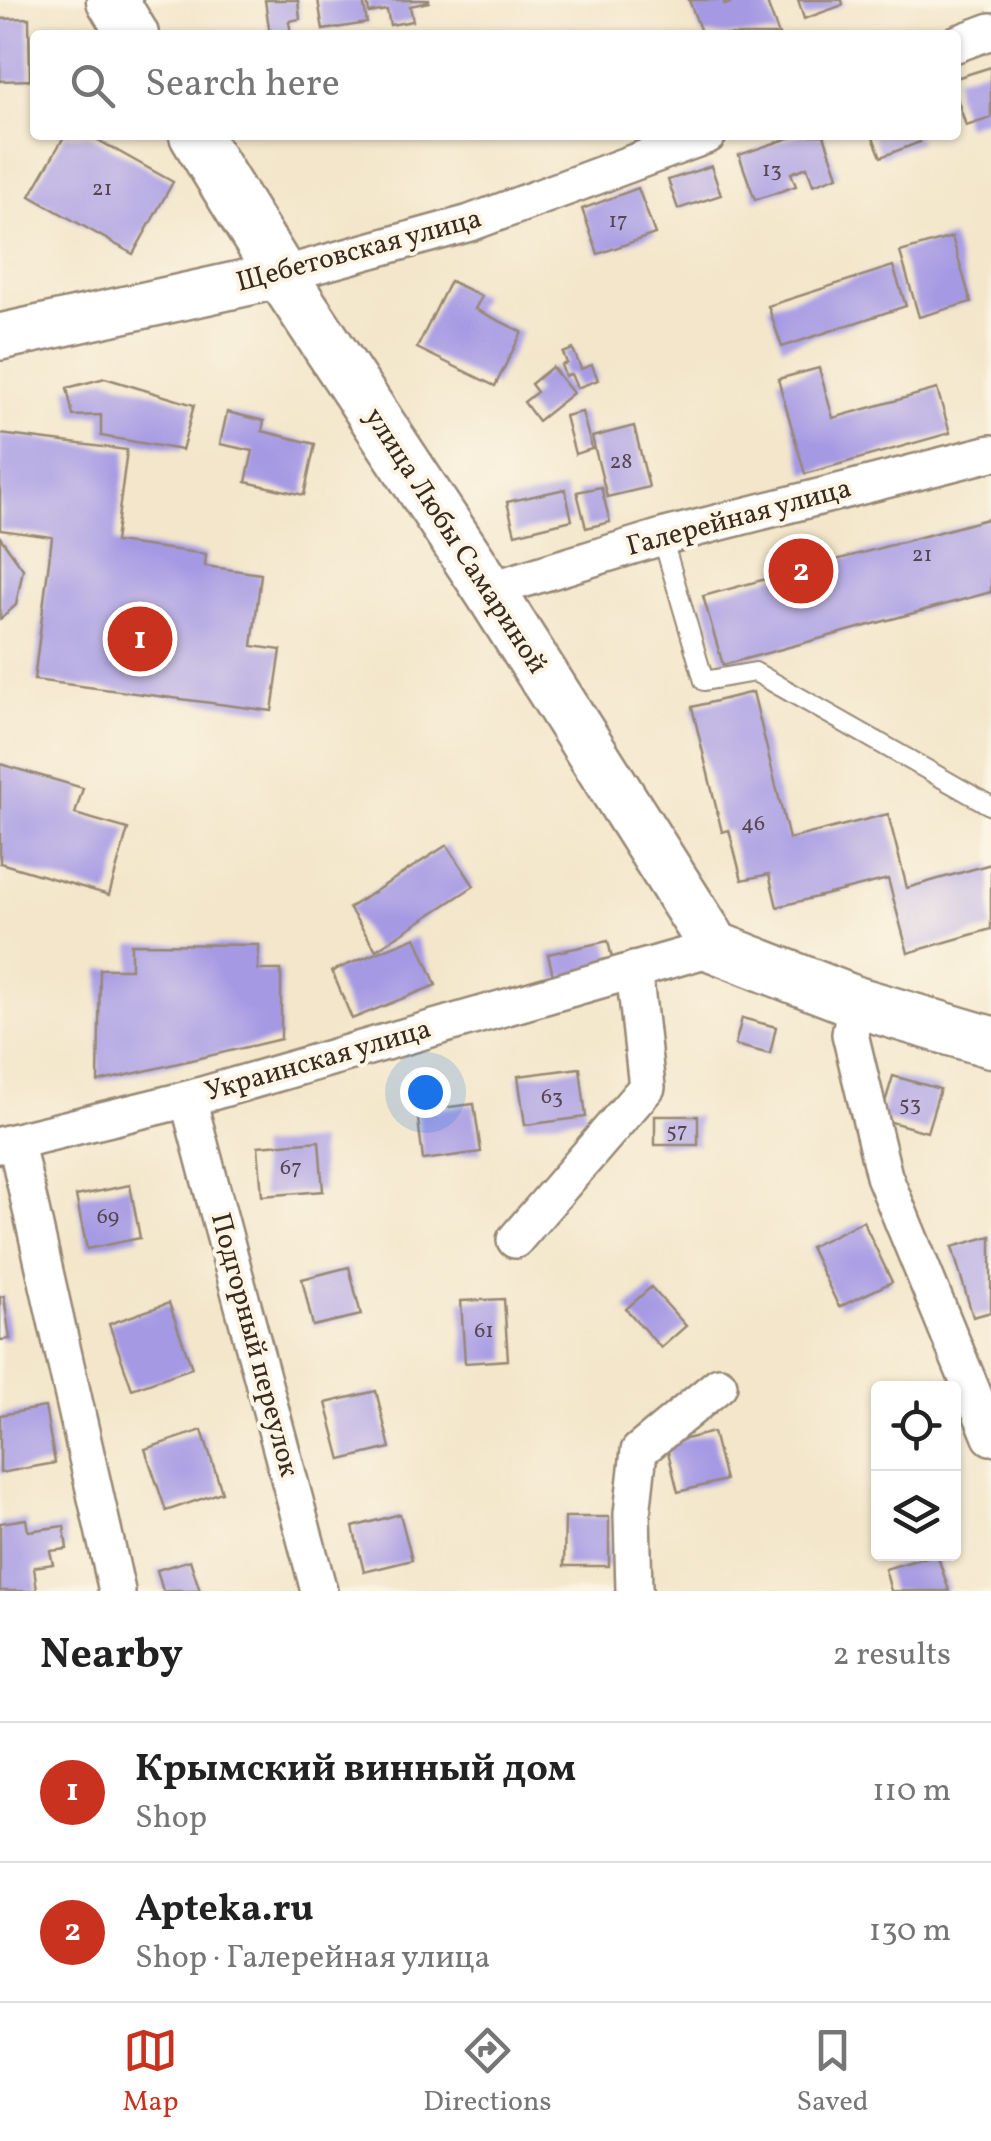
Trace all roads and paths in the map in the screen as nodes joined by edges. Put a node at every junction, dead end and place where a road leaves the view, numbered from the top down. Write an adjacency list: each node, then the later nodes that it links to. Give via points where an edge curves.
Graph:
1 (112, 0): 2 (main road)
2 (130, 30)
3 (991, 31): 4 (street)
4 (961, 42)
5 (198, 140): 7 (main road, улица Любы Самариной)
6 (694, 140): 7 (street, Щебетовская улица, via 470,222)
7 (281, 275): 8 (street, Щебетовская улица); 11 (main road, улица Любы Самариной)
8 (0, 337)
9 (991, 453): 10 (street, Галерейная улица)
10 (662, 537): 11 (street, Галерейная улица); 12 (lane, via 704,681 755,672)
11 (489, 590): 13 (main road, улица Любы Самариной)
12 (991, 806)
13 (715, 947): 14 (street, Украинская улица); 15 (main road)
14 (634, 970): 17 (street, Украинская улица); 19 (street, via 648,1087)
15 (856, 1002): 16 (main road); 21 (street, via 850,1034 884,1176)
16 (991, 1042)
17 (188, 1099): 18 (street, Украинская улица); 23 (street, Подгорный переулок)
18 (8, 1144): 22 (street)
19 (515, 1240)
20 (720, 1385): 24 (street, via 639,1451)
21 (991, 1437)
22 (117, 1591)
23 (320, 1591)
24 (634, 1591)

